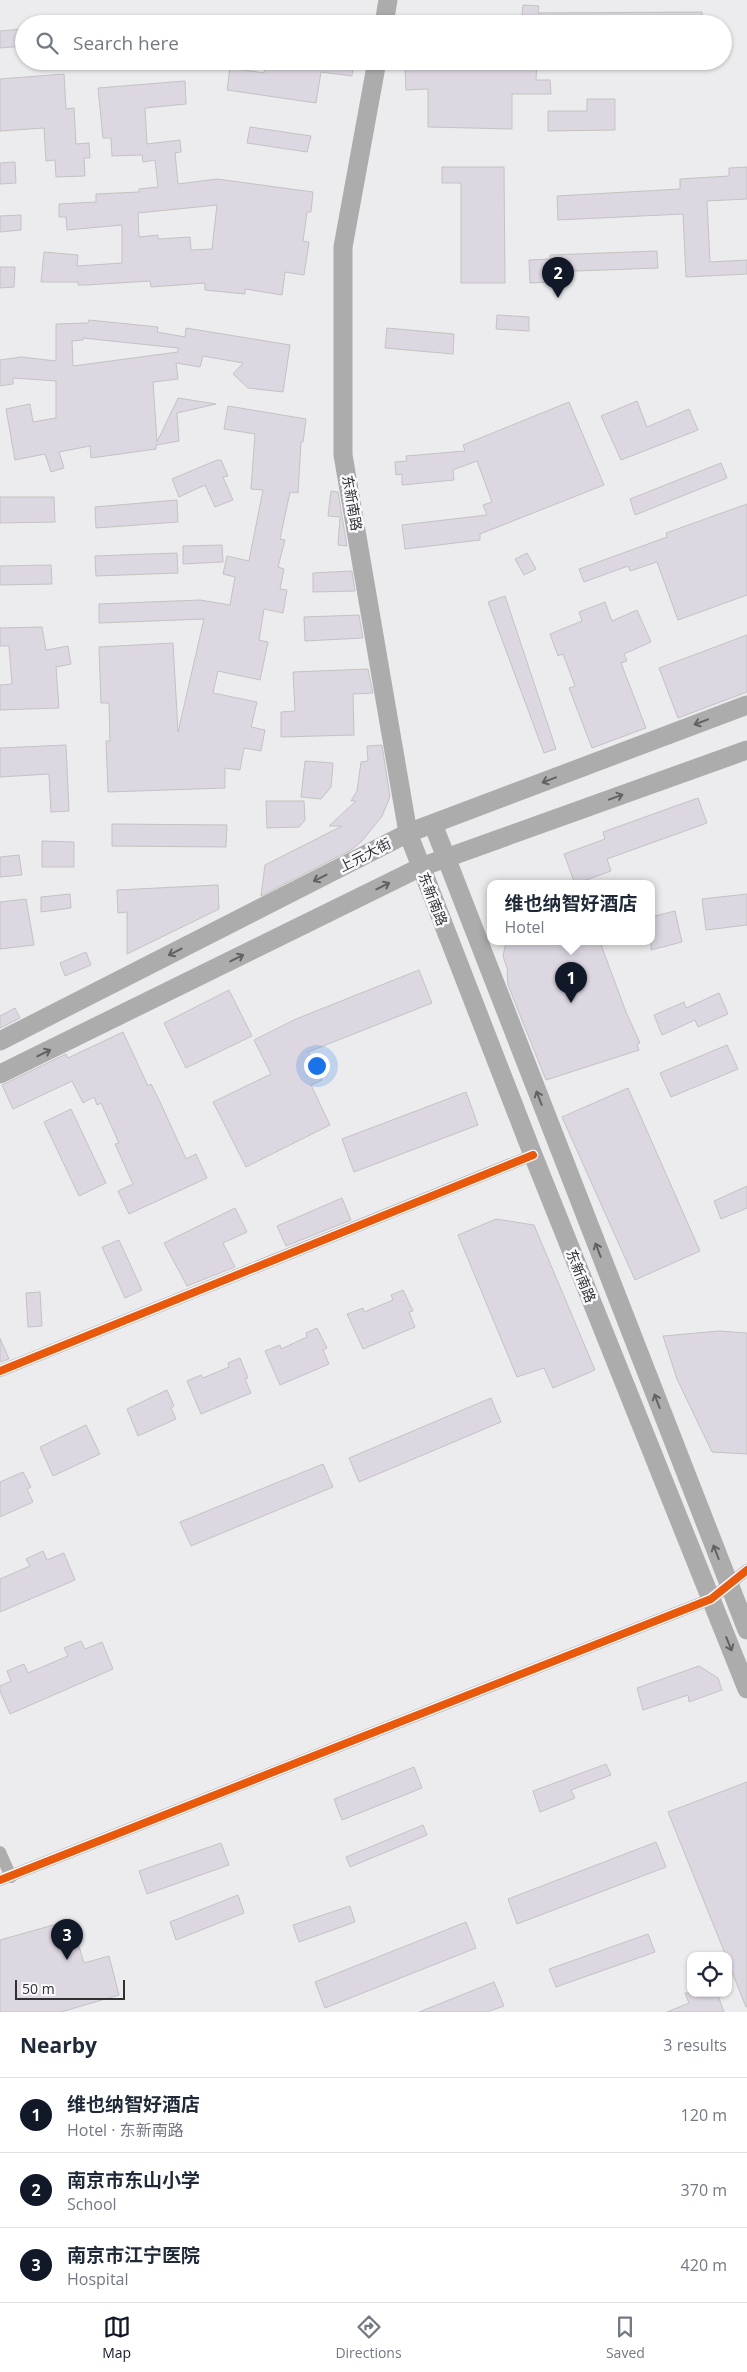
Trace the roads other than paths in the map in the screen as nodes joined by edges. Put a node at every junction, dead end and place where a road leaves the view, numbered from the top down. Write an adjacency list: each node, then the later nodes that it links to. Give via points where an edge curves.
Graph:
1 (388, 0): 2 (main road)
2 (386, 15)
3 (375, 70): 7 (main road, 东新南路, via 343,247 343,455)
4 (747, 705): 6 (main road, 上元大街, one-way to 6)
5 (747, 750): 8 (main road, one-way to 5)
6 (433, 824): 7 (main road, 上元大街); 8 (main road, 东新南路)
7 (408, 833): 9 (main road, 东新南路); 10 (main road, 上元大街, one-way to 10)
8 (446, 858): 9 (main road); 15 (main road, 东新南路, one-way to 8)
9 (421, 867): 11 (main road, one-way to 9); 12 (main road, 东新南路)
10 (0, 1041)
11 (0, 1074)
12 (533, 1155): 13 (street); 16 (main road, 东新南路)
13 (0, 1371)
14 (747, 1570): 15 (street)
15 (729, 1584): 16 (street); 17 (main road, 东新南路)
16 (711, 1598): 18 (main road, 东新南路, one-way to 18); 20 (street)
17 (747, 1630)
18 (747, 1690)
19 (0, 1852): 20 (street)
20 (5, 1878)

